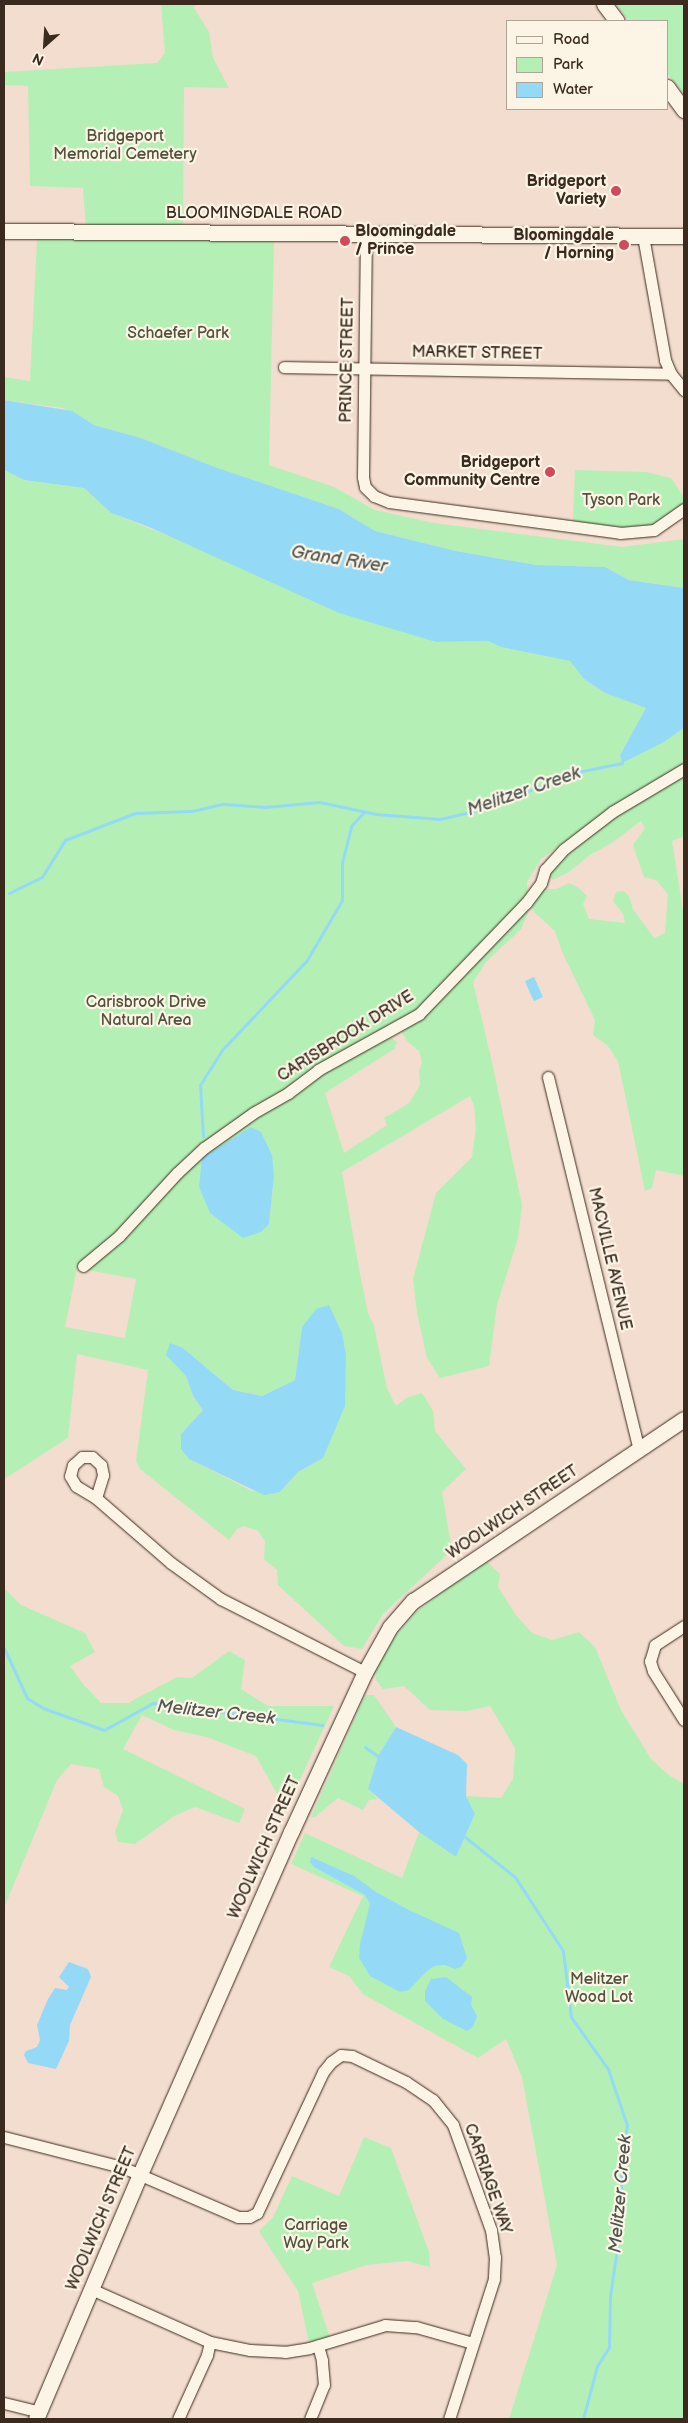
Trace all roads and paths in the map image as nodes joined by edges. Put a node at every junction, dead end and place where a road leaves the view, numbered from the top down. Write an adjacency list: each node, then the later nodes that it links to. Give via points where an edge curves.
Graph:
1 (604, 4): 2 (street)
2 (616, 20)
3 (668, 88): 4 (street)
4 (684, 110)
5 (4, 231): 6 (street, BLOOMINGDALE ROAD)
6 (366, 232): 7 (street, BLOOMINGDALE ROAD); 10 (street, PRINCE STREET)
7 (643, 236): 8 (street, BLOOMINGDALE ROAD); 11 (street, via 664,360)
8 (684, 236)
9 (284, 367): 10 (street, MARKET STREET)
10 (364, 369): 11 (street, MARKET STREET); 13 (street, PRINCE STREET, via 365,487 374,496 389,502 620,532 654,530)
11 (671, 374): 12 (street)
12 (684, 390)
13 (684, 509)
14 (684, 769): 16 (street, CARISBROOK DRIVE, via 612,812 564,848 545,870 541,883 526,903 419,1014 318,1070 204,1148 119,1236)
15 (548, 1078): 18 (street, MACVILLE AVENUE)
16 (83, 1266)
17 (684, 1419): 18 (street, WOOLWICH STREET)
18 (639, 1449): 21 (street, WOOLWICH STREET, via 412,1601 390,1627)
19 (96, 1498): 21 (street, via 170,1563 221,1599)
20 (684, 1626): 22 (street, via 656,1645 650,1661 652,1672)
21 (365, 1672): 24 (street, WOOLWICH STREET)
22 (684, 1720)
23 (4, 2137): 24 (street, CARRIAGE WAY)
24 (140, 2174): 25 (street, WOOLWICH STREET); 27 (street, CARRIAGE WAY, via 238,2216 249,2217 258,2213 323,2072 331,2062 341,2055 352,2056 406,2082 433,2100 453,2125 491,2230 494,2279)
25 (91, 2289): 26 (street); 30 (street, WOOLWICH STREET)
26 (210, 2342): 28 (street, via 250,2350 285,2352); 31 (street)
27 (473, 2343): 28 (street, via 416,2326 385,2325); 33 (street, CARRIAGE WAY)
28 (318, 2346): 32 (street, via 324,2385)
29 (4, 2402): 30 (street)
30 (38, 2416)
31 (178, 2419)
32 (310, 2419)
33 (449, 2419)

